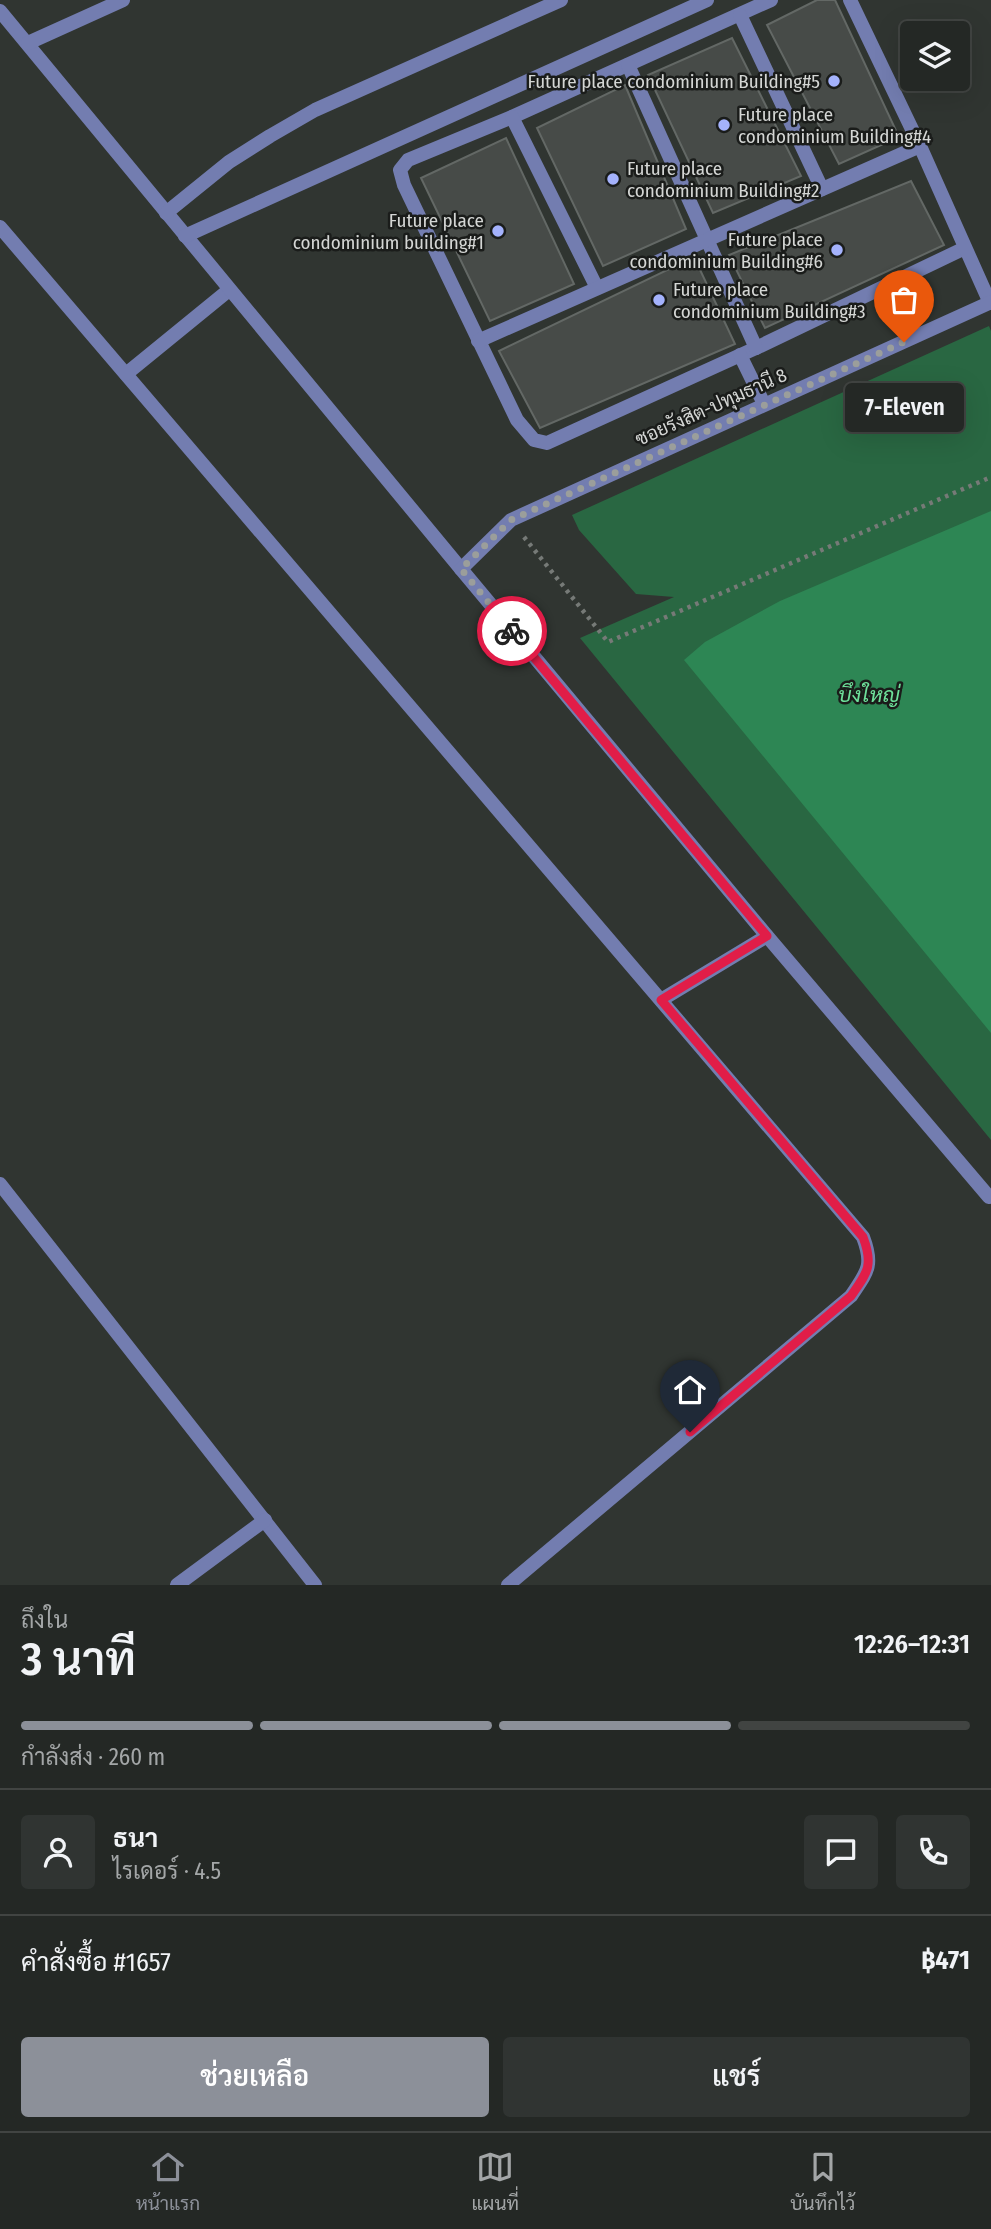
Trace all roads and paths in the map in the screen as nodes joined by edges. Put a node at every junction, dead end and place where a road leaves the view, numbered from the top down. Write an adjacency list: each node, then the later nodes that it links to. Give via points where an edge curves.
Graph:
1 (123, 0): 8 (street)
2 (561, 0): 13 (street, via 316,110 229,162)
3 (707, 0): 15 (street)
4 (771, 0): 7 (street)
5 (850, 0): 11 (street)
6 (0, 10): 8 (street)
7 (740, 15): 9 (street); 12 (street)
8 (28, 43): 13 (street)
9 (628, 65): 10 (street); 16 (street)
10 (512, 117): 18 (street); 21 (street, via 408,160 400,170)
11 (920, 146): 12 (street); 17 (street)
12 (822, 189): 16 (street)
13 (166, 213): 15 (street)
14 (0, 227): 24 (street)
15 (185, 236): 19 (street)
16 (708, 240): 18 (street); 22 (street)
17 (965, 248): 20 (street); 22 (street)
18 (597, 288): 21 (street)
19 (229, 290): 24 (street); 28 (street)
20 (990, 302): 25 (street, ซอยรังสิต-ปทุมธานี 8)
21 (478, 341): 23 (street, via 517,420 534,440 547,443)
22 (756, 348): 23 (street)
23 (740, 355): 25 (street)
24 (126, 374): 30 (street)
25 (764, 404): 27 (street, ซอยรังสิต-ปทุมธานี 8)
26 (991, 477): 27 (path, via 608,642)
27 (511, 520): 28 (street, ซอยรังสิต-ปทุมธานี 8)
28 (461, 569): 29 (street)
29 (767, 936): 30 (street); 32 (street)
30 (661, 1000): 36 (street, via 863,1237 870,1256 867,1273 851,1296)
31 (0, 1184): 33 (street)
32 (990, 1198)
33 (265, 1520): 34 (street); 35 (street)
34 (177, 1585)
35 (315, 1585)
36 (508, 1585)

